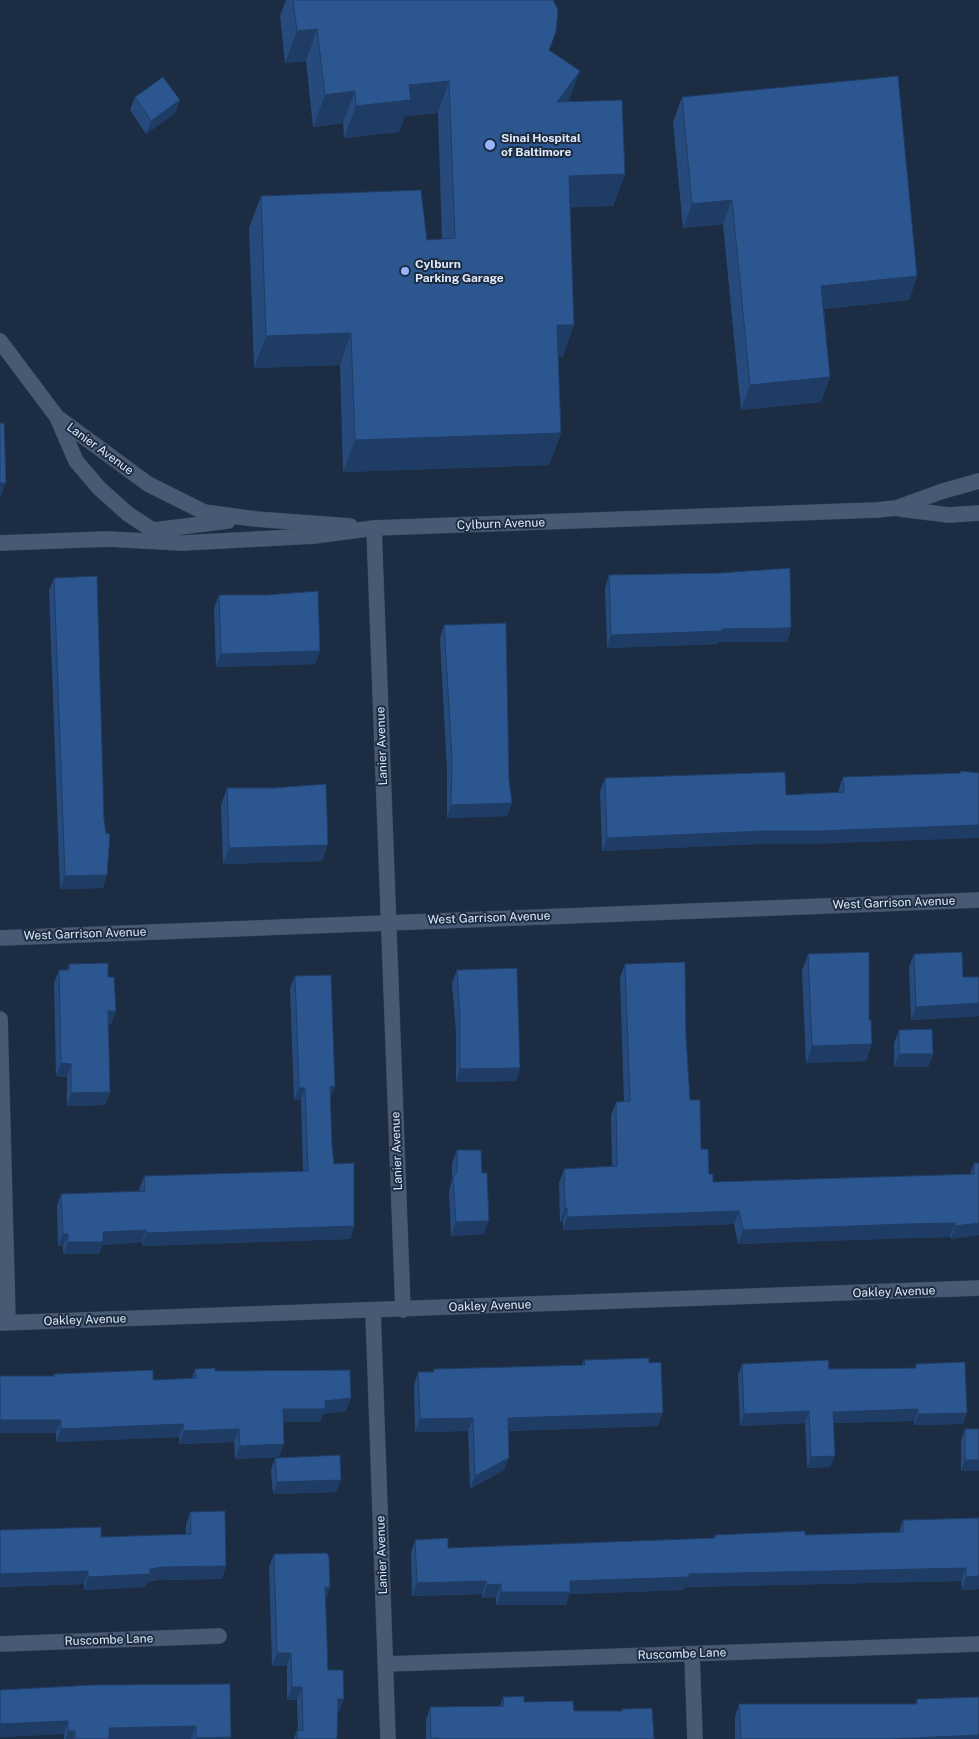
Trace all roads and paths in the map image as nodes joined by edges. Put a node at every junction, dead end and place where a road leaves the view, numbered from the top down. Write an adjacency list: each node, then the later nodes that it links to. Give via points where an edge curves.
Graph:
1 (0, 342): 2 (street, Lanier Avenue)
2 (57, 417): 6 (street, Lanier Avenue, via 156,488 204,512); 8 (street, Lanier Avenue, via 76,461 128,514)
3 (979, 481): 4 (street, Cylburn Avenue)
4 (896, 508): 5 (street, Cylburn Avenue, via 949,515); 7 (street, Cylburn Avenue)
5 (979, 513)
6 (255, 519): 7 (street, Lanier Avenue); 8 (street, Cylburn Avenue)
7 (374, 528): 11 (street, Cylburn Avenue, via 314,536); 13 (street, Lanier Avenue)
8 (154, 531): 9 (street, Cylburn Avenue); 11 (street, Lanier Avenue)
9 (107, 539): 10 (street, Cylburn Avenue); 11 (street, Cylburn Avenue)
10 (0, 543)
11 (182, 544)
12 (979, 900): 13 (street, West Garrison Avenue)
13 (389, 922): 14 (street, West Garrison Avenue); 18 (street, Lanier Avenue)
14 (0, 938)
15 (0, 1019): 19 (street)
16 (979, 1288): 18 (street, Oakley Avenue)
17 (373, 1310): 18 (street, Oakley Avenue); 19 (street, Oakley Avenue); 24 (street, Lanier Avenue)
18 (403, 1310)
19 (4, 1323)
20 (219, 1636): 21 (street, Ruscombe Lane)
21 (0, 1644)
22 (979, 1644): 23 (street, Ruscombe Lane)
23 (692, 1654): 24 (street, Ruscombe Lane); 26 (street)
24 (386, 1664): 25 (street, Lanier Avenue)
25 (388, 1739)
26 (696, 1739)

